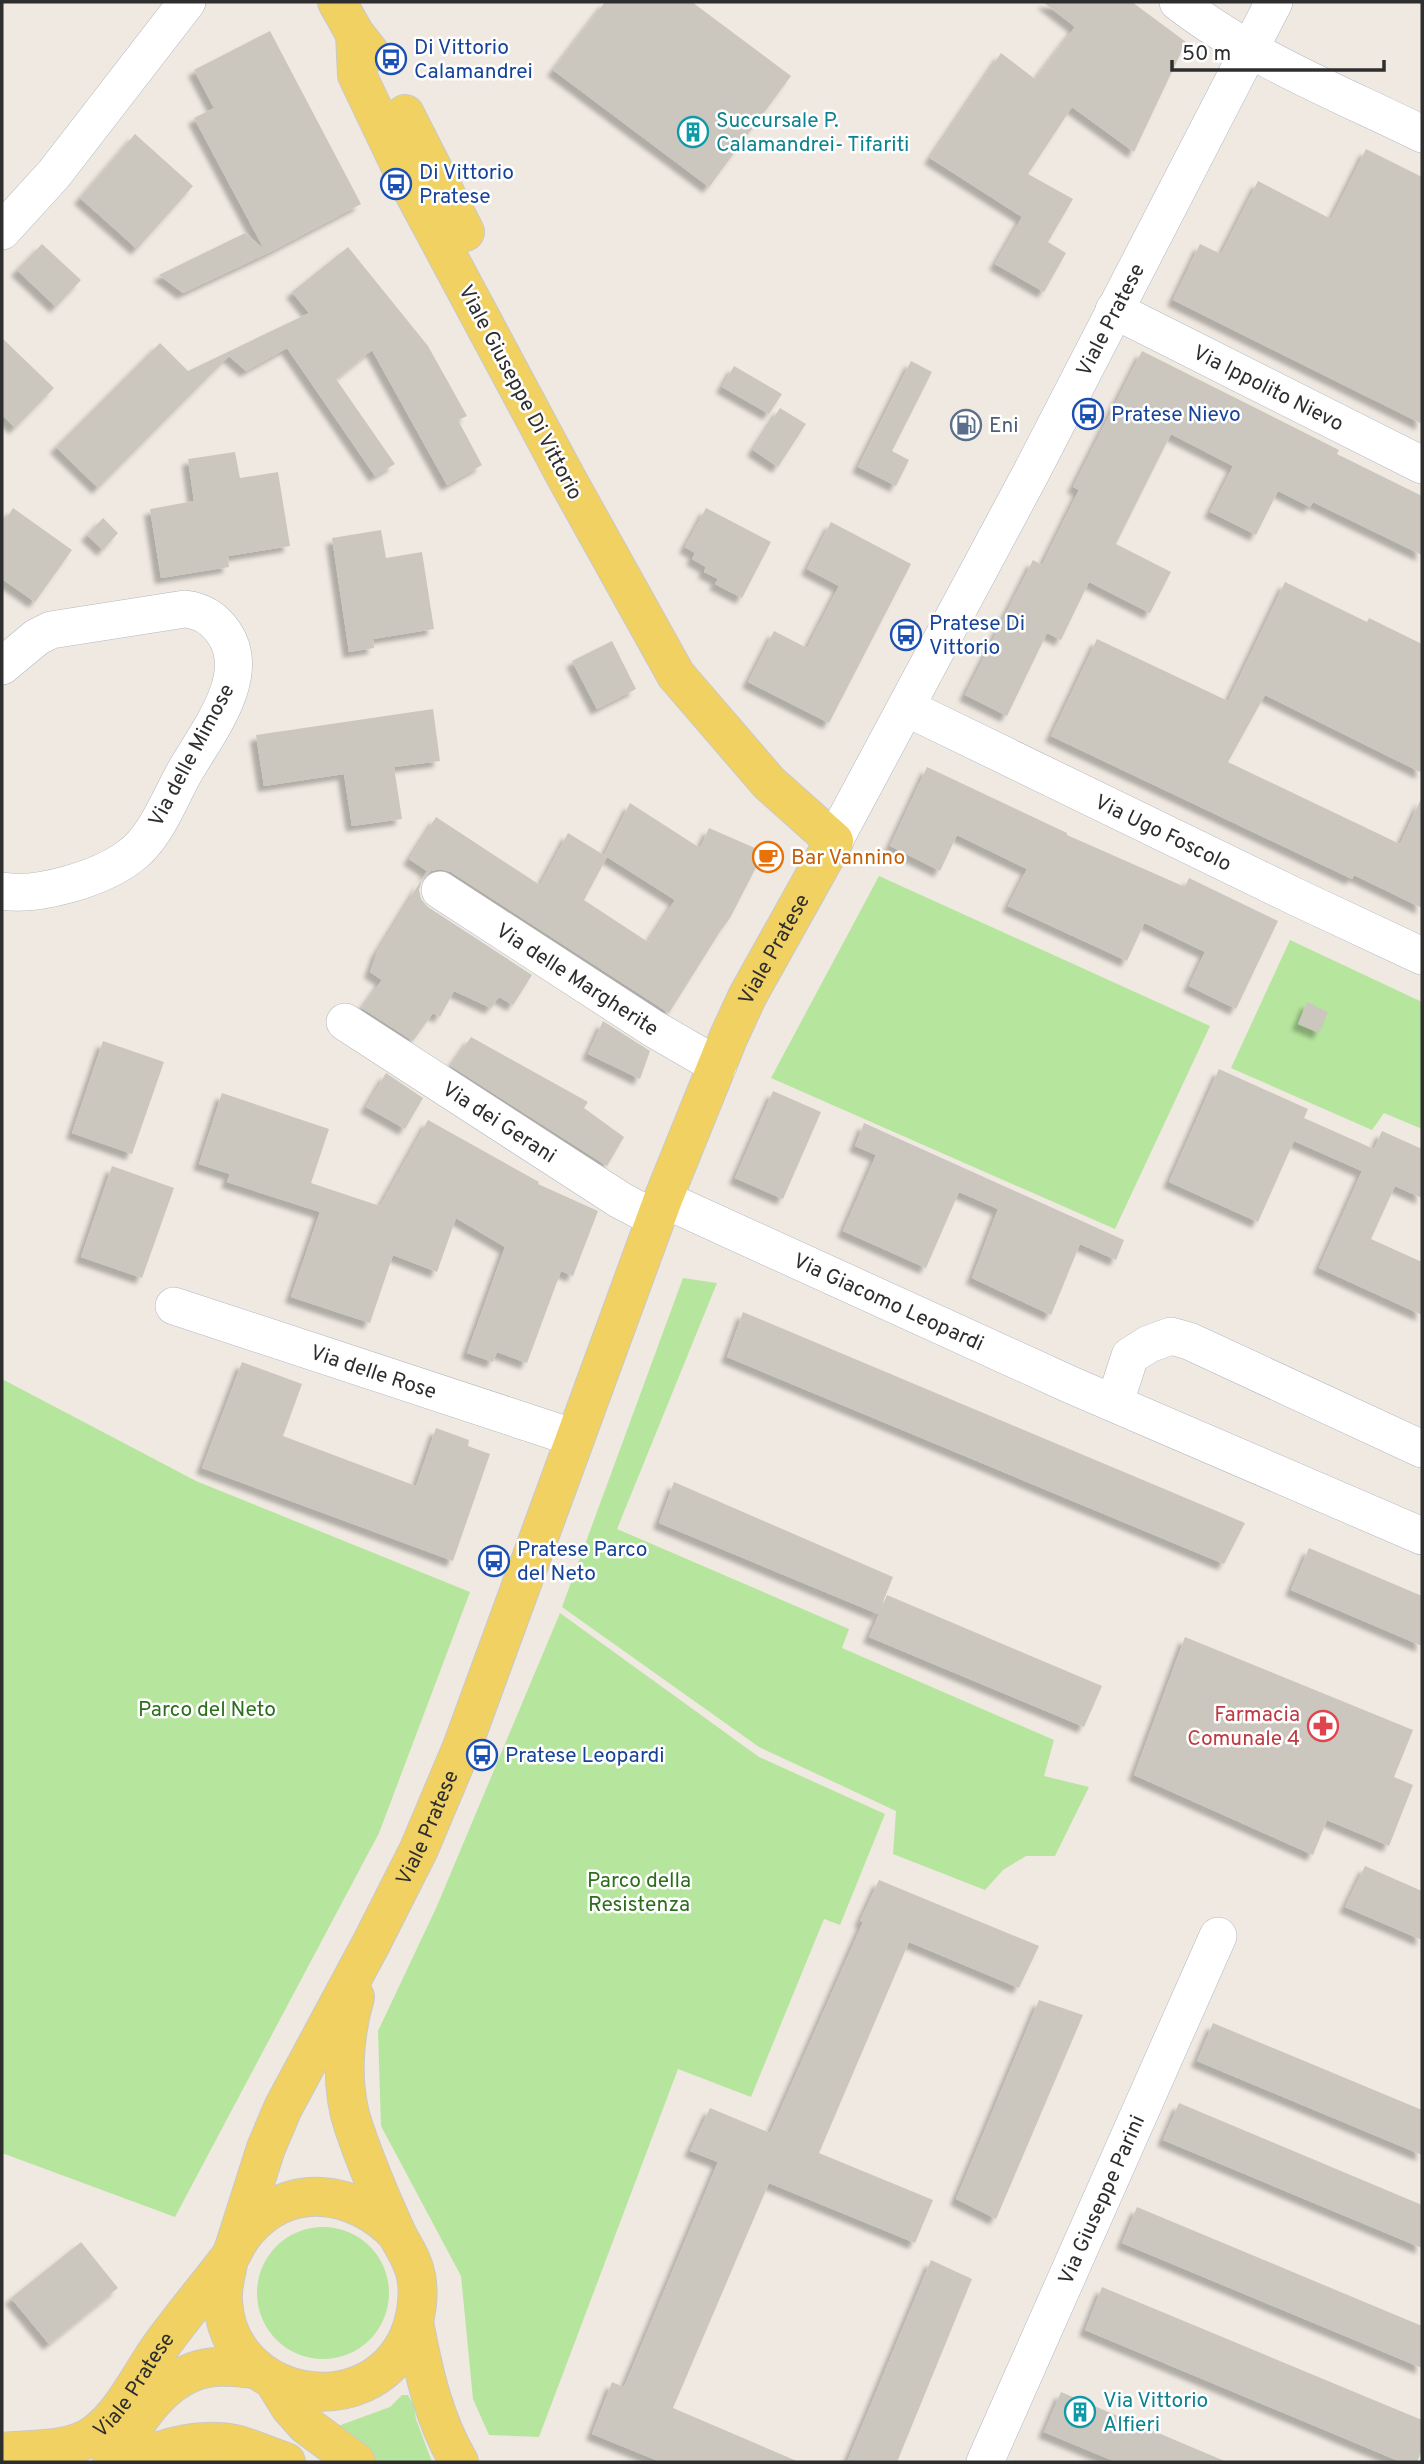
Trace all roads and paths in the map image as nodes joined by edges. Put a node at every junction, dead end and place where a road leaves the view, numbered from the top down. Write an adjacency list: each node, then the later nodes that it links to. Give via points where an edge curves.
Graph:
1 (1178, 2): 5 (street)
2 (1274, 2): 5 (street, Viale Pratese)
3 (172, 6): 7 (street, via 54,174)
4 (346, 18): 12 (main road, Viale Giuseppe Di Vittorio, via 380,65 709,690 725,733 769,783)
5 (1249, 48): 6 (street); 8 (street, Viale Pratese)
6 (1422, 134)
7 (2, 232)
8 (1114, 310): 9 (street, Via Ippolito Nievo); 11 (street, Viale Pratese)
9 (1422, 465)
10 (2, 666): 14 (street, Via delle Mimose, via 51,630 185,609 197,610 215,621 229,639 235,661 231,690 150,834 131,856 86,878 37,891)
11 (907, 708): 12 (street, Viale Pratese); 15 (street, Via Ugo Foscolo)
12 (834, 841): 17 (main road, Viale Pratese, via 748,995)
13 (440, 890): 17 (street, Via delle Margherite)
14 (2, 891)
15 (1422, 956)
16 (345, 1022): 18 (street, Via dei Gerani, via 620,1200)
17 (718, 1066): 18 (main road, Viale Pratese)
18 (659, 1209): 20 (street, Via Giacomo Leopardi); 21 (main road, Viale Pratese)
19 (174, 1306): 21 (street, Via delle Rose)
20 (1115, 1402): 22 (street, via 1130,1356 1171,1336); 23 (street, Via Giacomo Leopardi)
21 (575, 1438): 25 (main road, Viale Pratese, via 461,1747 419,1849)
22 (1422, 1449)
23 (1422, 1535)
24 (1218, 1936): 38 (street, Via Giuseppe Parini)
25 (372, 1942): 26 (main road, Viale Pratese, via 349,2024 347,2100); 27 (main road, Viale Pratese, via 283,2108)
26 (397, 2235): 27 (main road, Viale Pratese, via 380,2217 359,2205 311,2197 287,2202 265,2214 246,2230); 28 (main road, Viale Pratese, via 416,2277)
27 (231, 2255): 29 (main road, Viale Pratese, via 223,2282 226,2321 243,2355); 30 (main road, Viale Pratese, via 187,2309 115,2416 93,2436 65,2445)
28 (414, 2322): 29 (main road, Viale Pratese, via 396,2356 358,2385 311,2392); 37 (main road, via 444,2436)
29 (265, 2375): 33 (main road, Viale Pratese, via 223,2366 205,2368 174,2382 141,2416); 36 (main road, via 306,2425)
30 (2, 2452)
31 (2, 2458): 32 (main road)
32 (12, 2462)
33 (111, 2462)
34 (132, 2462): 35 (main road, via 159,2449 208,2442 237,2445)
35 (286, 2462)
36 (356, 2462)
37 (459, 2462)
38 (985, 2462)

